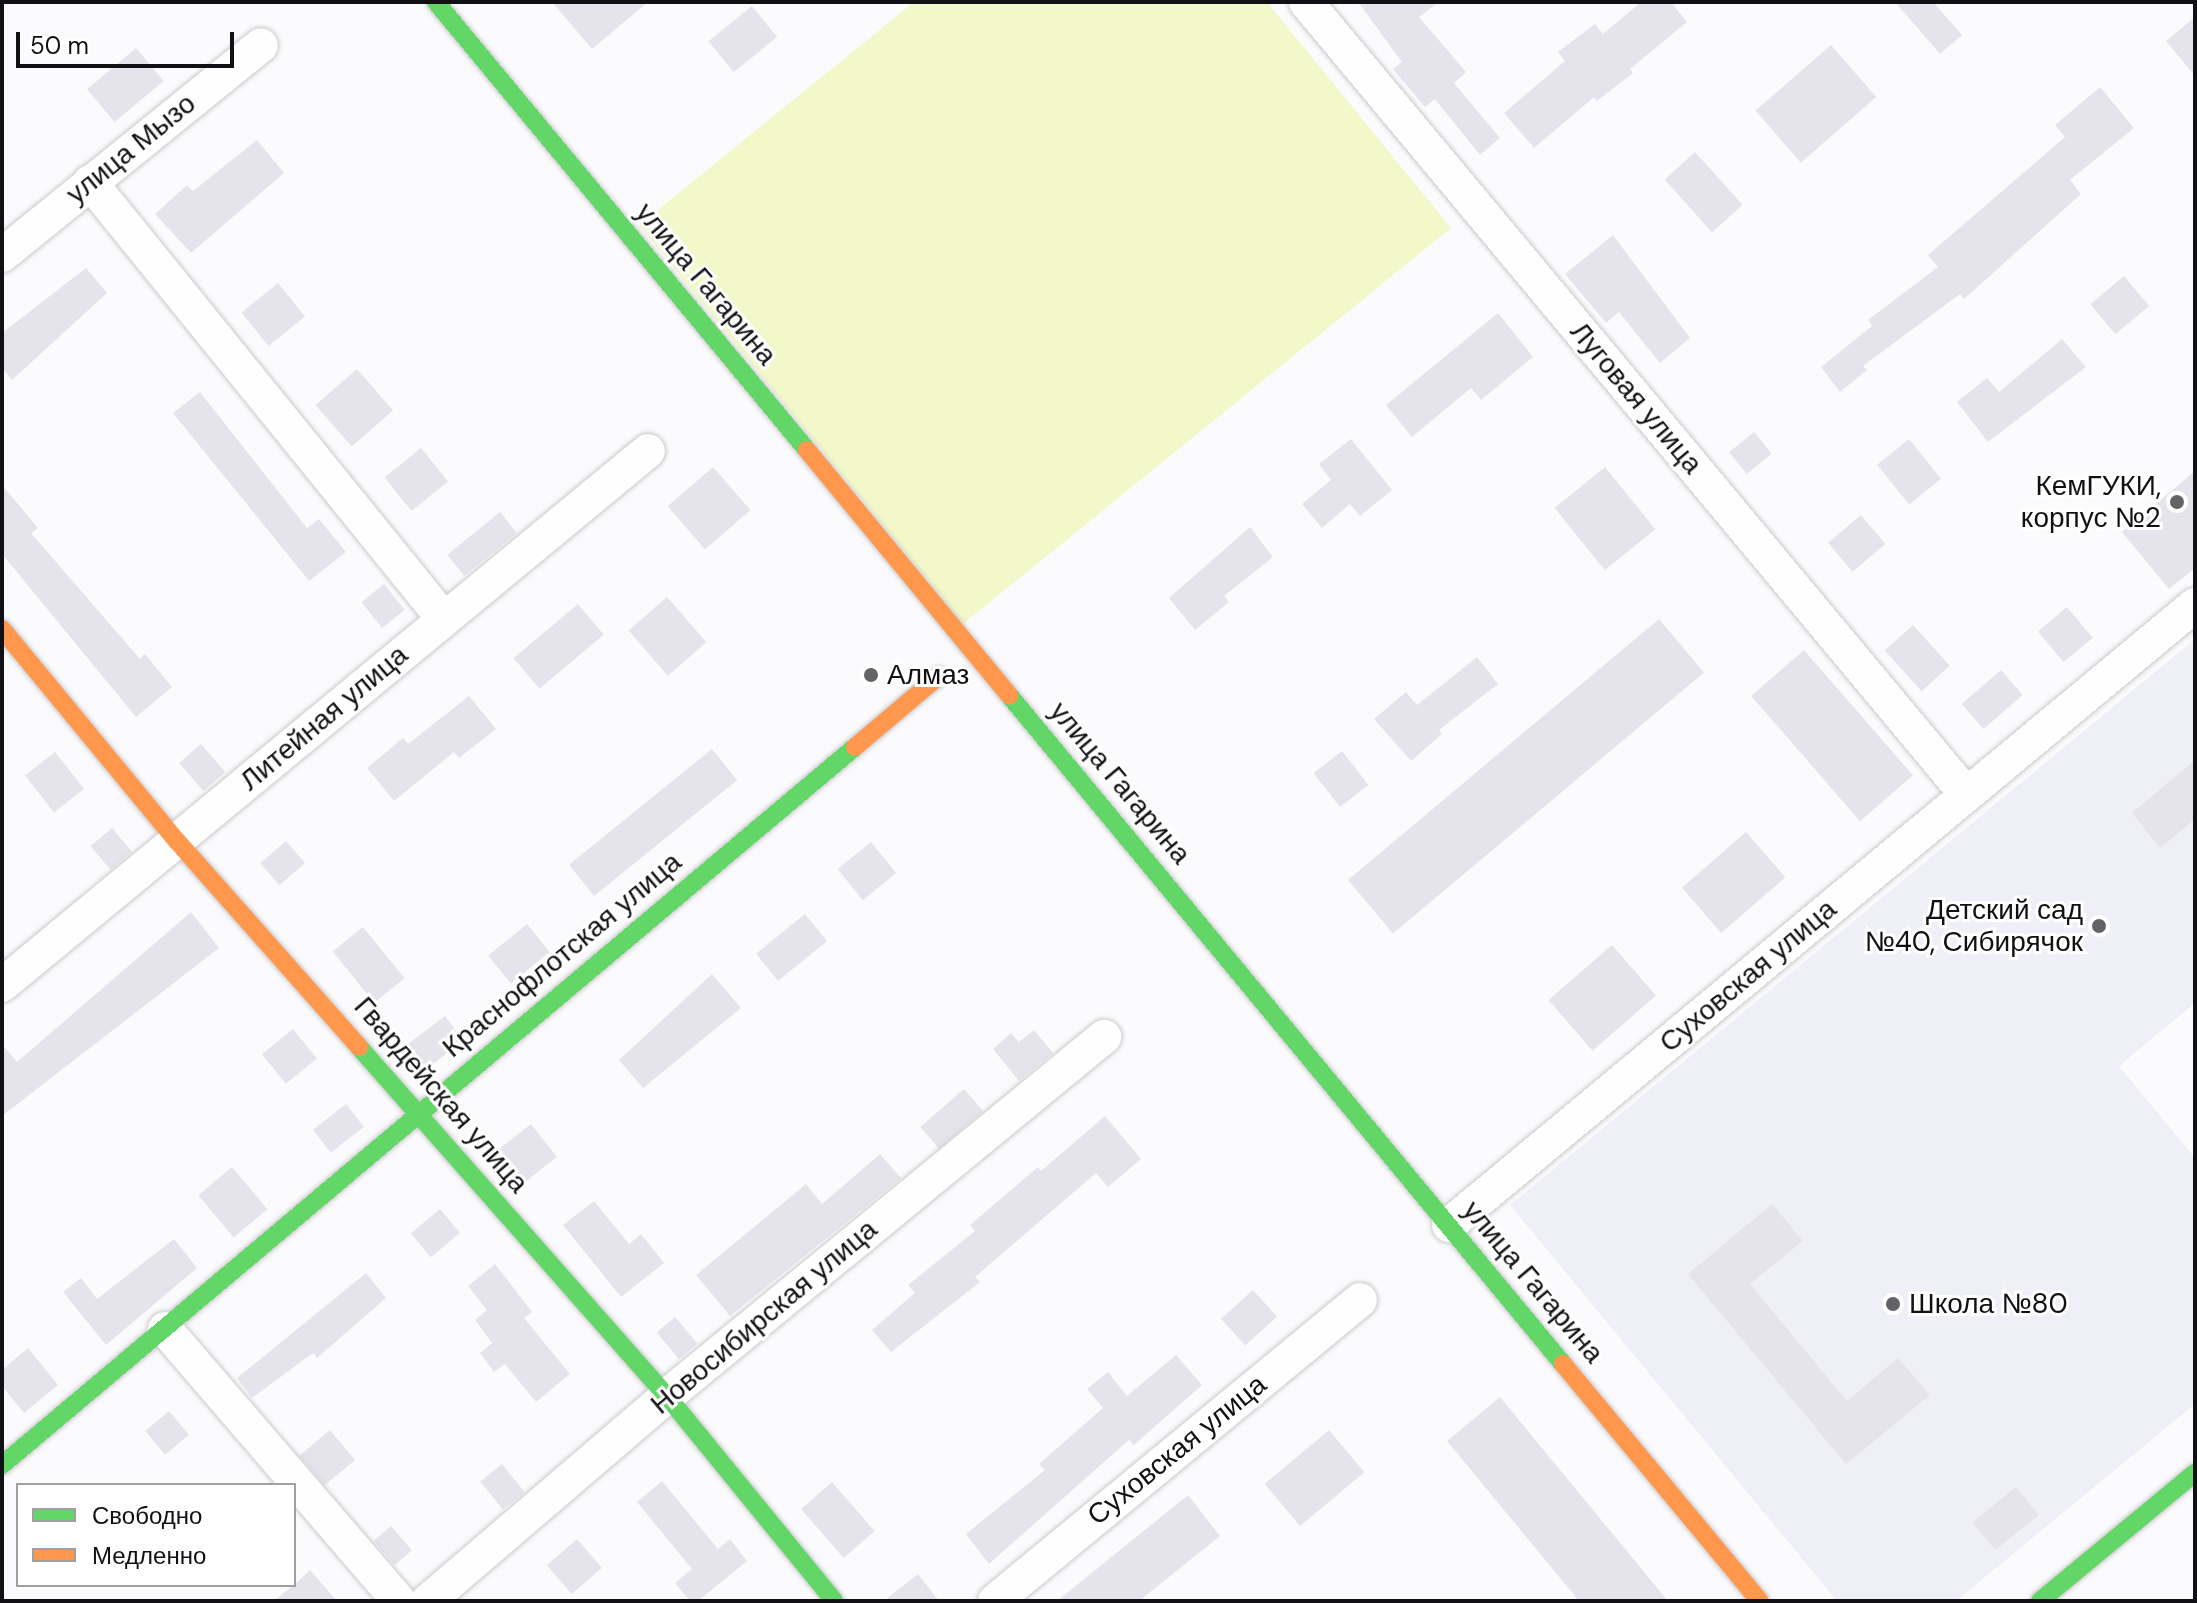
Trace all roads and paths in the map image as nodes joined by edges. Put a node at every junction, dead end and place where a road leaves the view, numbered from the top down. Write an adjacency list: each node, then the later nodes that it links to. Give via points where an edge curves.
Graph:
1 (436, 2): 16 (street, улица Гагарина)
2 (1306, 2): 11 (street, Луговая улица)
3 (261, 45): 4 (street, улица Мызо)
4 (90, 182): 5 (street, улица Мызо); 8 (street)
5 (2, 255)
6 (648, 451): 8 (street, Литейная улица)
7 (2195, 605): 11 (street, Суховская улица)
8 (443, 618): 12 (street, Литейная улица)
9 (2, 629): 12 (street, Гвардейская улица)
10 (939, 676): 15 (street, Краснофлотская улица)
11 (1967, 795): 16 (street, Суховская улица)
12 (177, 841): 13 (street, Литейная улица); 15 (street, Гвардейская улица)
13 (2, 985)
14 (1104, 1037): 19 (street, Новосибирская улица)
15 (419, 1112): 18 (street, Краснофлотская улица); 19 (street, Гвардейская улица)
16 (1449, 1225): 26 (street, улица Гагарина)
17 (1360, 1300): 25 (street, Суховская улица)
18 (165, 1329): 20 (street, Краснофлотская улица); 22 (street)
19 (667, 1396): 23 (street, Новосибирская улица); 24 (street, Гвардейская улица)
20 (2, 1465)
21 (2195, 1473): 27 (street)
22 (399, 1601)
23 (428, 1601)
24 (834, 1601)
25 (995, 1601)
26 (1760, 1601)
27 (2040, 1601)

